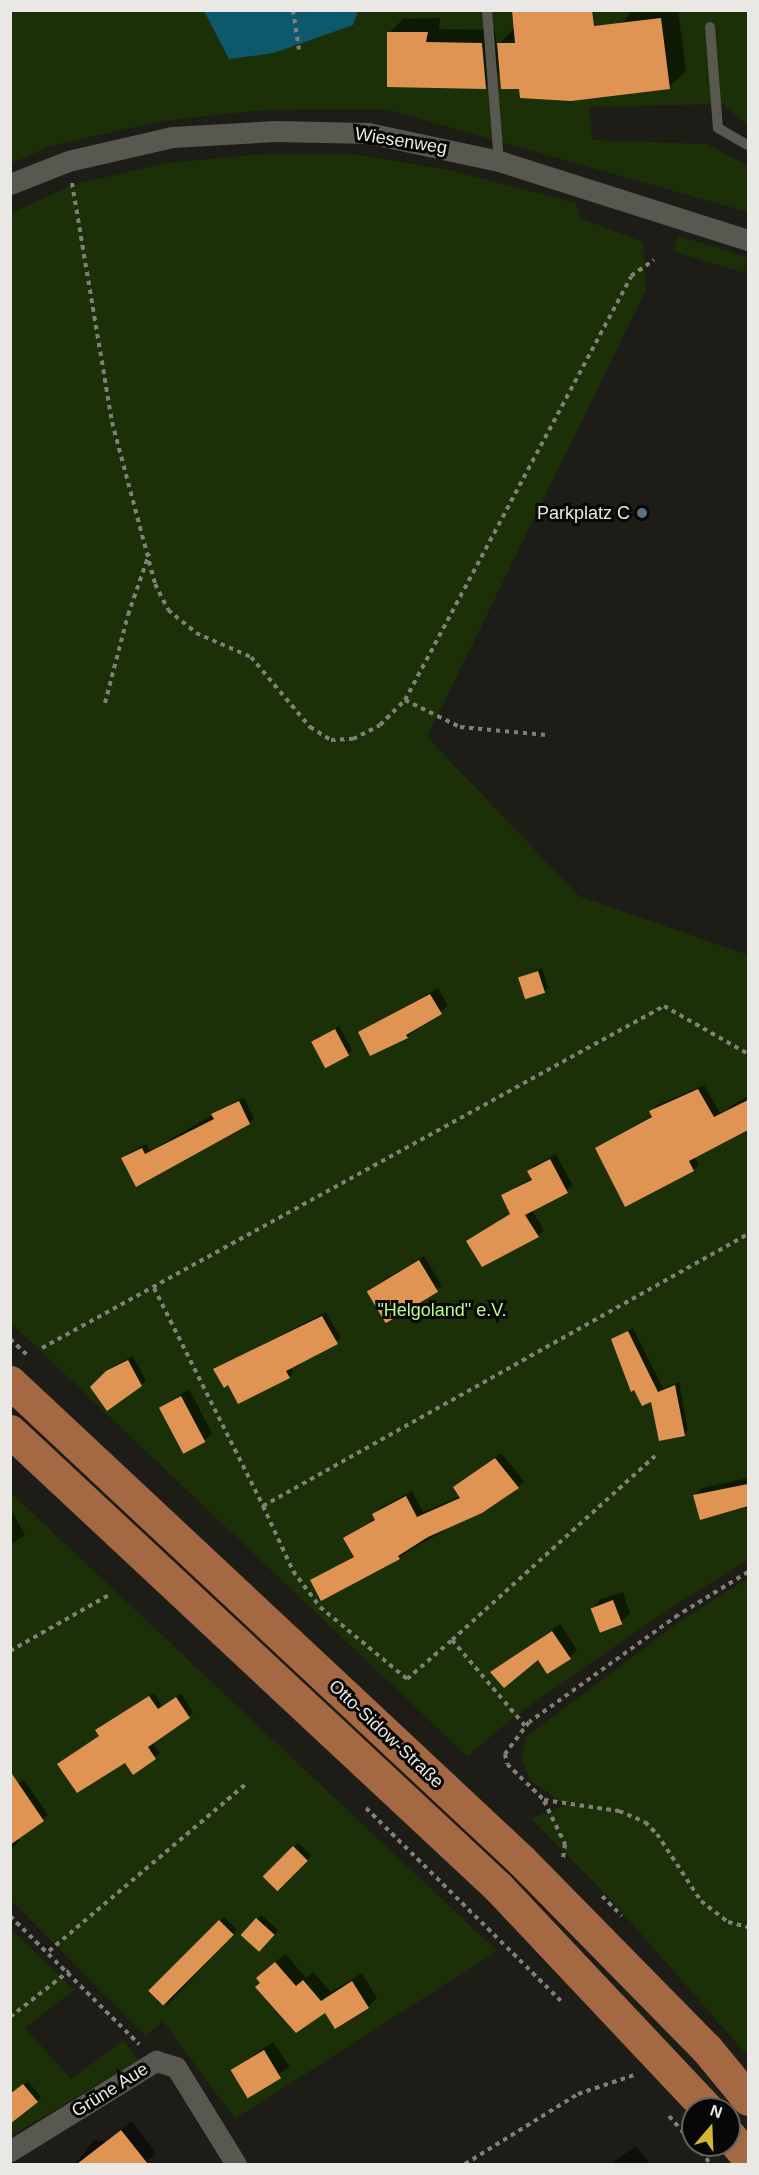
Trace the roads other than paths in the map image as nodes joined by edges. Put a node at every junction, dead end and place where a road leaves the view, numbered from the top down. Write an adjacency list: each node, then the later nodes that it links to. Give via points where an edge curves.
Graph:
1 (487, 10): 4 (lane)
2 (710, 27): 3 (lane, via 718,128)
3 (748, 145)
4 (499, 162): 5 (street, Wiesenweg, via 368,133 276,131 172,137 68,161); 6 (street, Wiesenweg)
5 (10, 184)
6 (748, 240)
7 (10, 1382): 10 (main road, Otto-Sidow-Straße, via 521,1860 706,2048)
8 (10, 1431): 9 (main road, Otto-Sidow-Straße, via 499,1888)
9 (696, 2097)
10 (748, 2099)
11 (10, 2151): 14 (street, Grüne Aue, via 166,2064)
12 (10, 2161): 13 (street)
13 (13, 2164)
14 (236, 2164)

